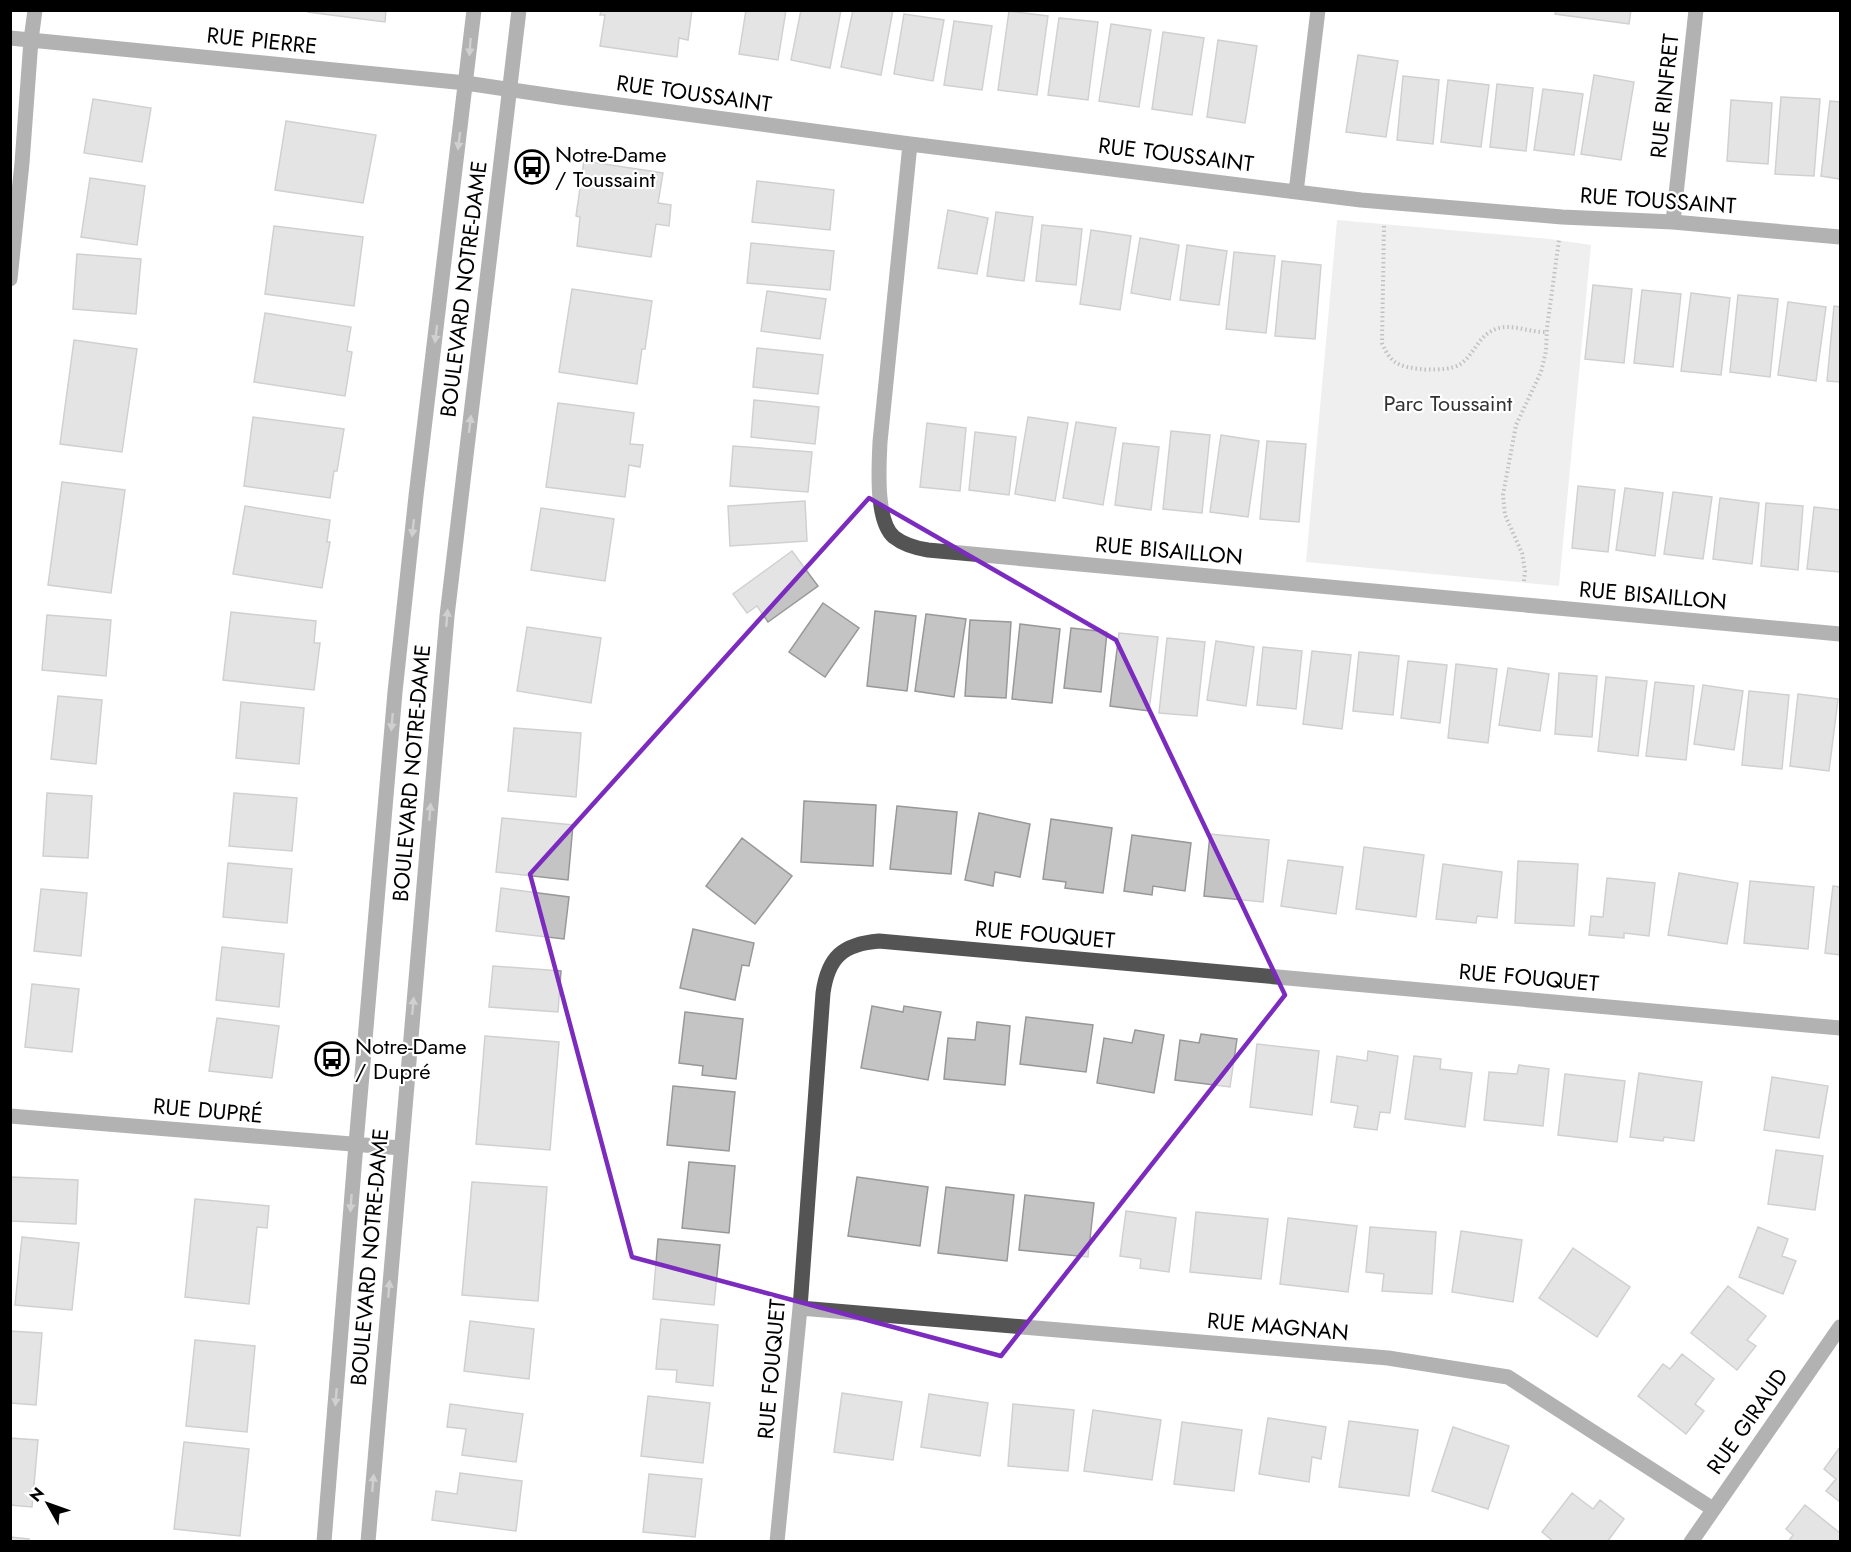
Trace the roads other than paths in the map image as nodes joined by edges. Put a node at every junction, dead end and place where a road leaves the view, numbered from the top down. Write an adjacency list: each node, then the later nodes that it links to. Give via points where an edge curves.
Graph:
1 (35, 10): 7 (street)
2 (474, 10): 8 (street, BOULEVARD NOTRE-DAME, one-way to 8)
3 (519, 10): 9 (street, BOULEVARD NOTRE-DAME)
4 (1318, 10): 11 (street)
5 (1696, 10): 12 (street, RUE RINFRET)
6 (10, 38): 7 (street, RUE PIERRE)
7 (31, 40): 8 (street, RUE PIERRE); 14 (street)
8 (466, 83): 9 (street, RUE PIERRE); 18 (street, BOULEVARD NOTRE-DAME, one-way to 18, via 395,692)
9 (509, 89): 10 (street, RUE TOUSSAINT); 19 (street, BOULEVARD NOTRE-DAME, one-way to 9, via 447,616)
10 (910, 144): 11 (street, RUE TOUSSAINT); 15 (street, RUE BISAILLON, via 880,442 883,520 892,536 909,546)
11 (1296, 192): 12 (street, RUE TOUSSAINT, via 1563,217)
12 (1673, 222): 13 (street, RUE TOUSSAINT)
13 (1840, 237)
14 (10, 279)
15 (1840, 634)
16 (1840, 1028): 20 (street, RUE FOUQUET, via 865,942 847,948 834,959 825,978)
17 (10, 1116): 18 (street, RUE DUPRÉ)
18 (356, 1144): 19 (street, RUE DUPRÉ); 23 (street, BOULEVARD NOTRE-DAME, one-way to 23)
19 (401, 1148): 24 (street, BOULEVARD NOTRE-DAME, one-way to 19)
20 (800, 1308): 22 (street, RUE MAGNAN, via 1388,1358 1508,1377); 25 (street, RUE FOUQUET)
21 (1840, 1327): 22 (street, RUE GIRAUD)
22 (1713, 1509): 26 (street, RUE GIRAUD)
23 (324, 1542)
24 (368, 1542)
25 (777, 1542)
26 (1691, 1542)

